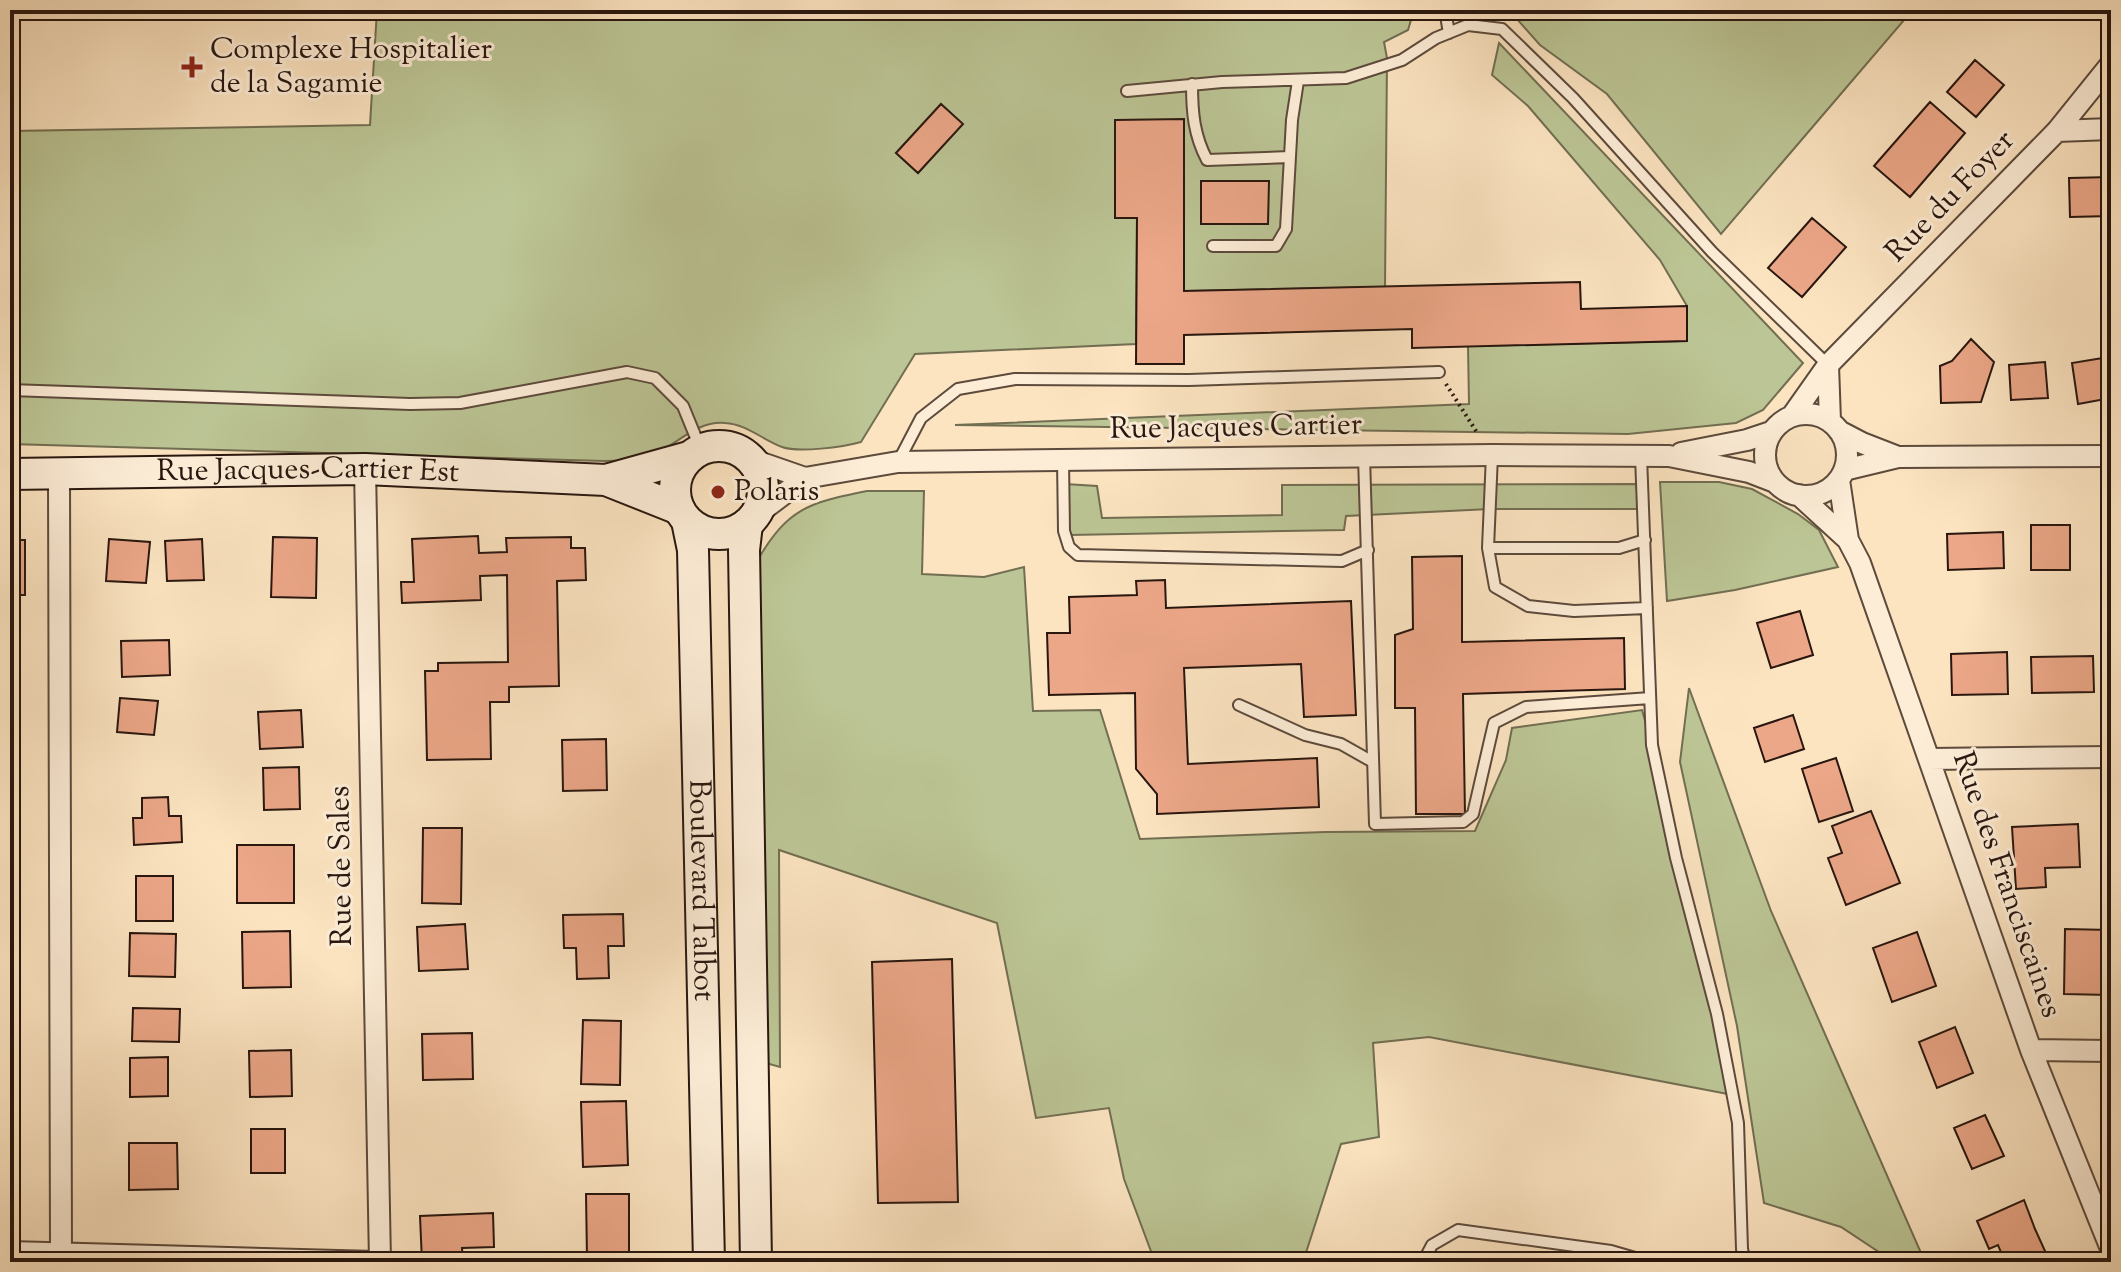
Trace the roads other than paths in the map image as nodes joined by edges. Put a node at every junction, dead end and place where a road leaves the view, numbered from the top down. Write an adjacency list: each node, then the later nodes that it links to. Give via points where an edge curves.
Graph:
1 (1445, 10): 2 (lane)
2 (1449, 33): 4 (lane, via 1402,60 1346,78); 11 (lane, via 1468,25 1502,29 1573,98 1712,252)
3 (2111, 64): 8 (street, Rue du Foyer)
4 (1298, 81): 5 (lane); 9 (lane)
5 (1192, 84): 6 (lane); 9 (lane, via 1196,140 1207,160)
6 (1127, 91)
7 (2111, 129): 8 (street)
8 (2057, 131): 11 (street, Rue du Foyer)
9 (1290, 157): 10 (lane, via 1286,229 1276,246)
10 (1213, 246)
11 (1828, 365): 14 (street, Rue du Foyer); 15 (street)
12 (1439, 372): 26 (lane, via 1015,379 958,389 921,418)
13 (10, 390): 17 (lane, via 460,403 627,372 655,378 683,406)
14 (1792, 416): 15 (street, via 1805,414); 16 (street)
15 (1834, 426): 23 (street); 30 (street, via 1845,442)
16 (1771, 432): 21 (street, Rue Jacques Cartier); 33 (street, via 1764,457)
17 (695, 453): 24 (main road, via 734,448); 32 (main road, Rue Jacques-Cartier Est); 35 (main road, via 676,479)
18 (1492, 455): 19 (street, Rue Jacques Cartier); 20 (street, Rue Jacques Cartier); 39 (lane)
19 (1364, 456): 25 (street, Rue Jacques Cartier); 40 (lane)
20 (1641, 456): 21 (street, Rue Jacques Cartier); 37 (lane)
21 (1669, 456): 33 (street, Rue Jacques Cartier)
22 (2111, 456): 23 (street)
23 (1898, 457): 30 (street)
24 (750, 459): 31 (street, Rue Jacques Cartier); 36 (main road, via 763,488)
25 (1063, 460): 26 (street, Rue Jacques Cartier); 40 (lane, via 1064,531 1078,555 1342,561)
26 (898, 462): 31 (street, Rue Jacques Cartier)
27 (365, 469): 29 (main road, Rue Jacques-Cartier Est); 32 (main road, Rue Jacques-Cartier Est); 53 (street, Rue de Sales)
28 (10, 474): 29 (main road, Rue Jacques-Cartier Est)
29 (59, 475): 51 (street)
30 (1841, 475): 34 (street, via 1826,490); 38 (street, Rue des Franciscaines)
31 (805, 478): 36 (street, Rue Jacques Cartier)
32 (606, 480): 35 (main road, Rue Jacques-Cartier Est)
33 (1775, 482): 34 (street)
34 (1799, 495): 38 (street, Rue des Franciscaines)
35 (683, 515): 36 (main road, via 698,529 719,534); 54 (main road, Boulevard Talbot, via 693,550)
36 (751, 520): 55 (main road, Boulevard Talbot, via 745,581)
37 (1645, 540): 39 (lane, via 1619,548); 41 (lane)
38 (1848, 540): 45 (street, Rue des Franciscaines)
39 (1488, 548): 41 (lane, via 1495,587 1528,606 1574,611)
40 (1368, 550): 46 (lane)
41 (1647, 608): 42 (lane)
42 (1650, 698): 46 (lane, via 1526,707 1494,723 1473,814 1463,822 1375,824); 58 (lane, via 1652,745 1738,1123)
43 (1239, 705): 46 (lane, via 1305,735 1341,744)
44 (2111, 757): 45 (street)
45 (1930, 759): 47 (street, Rue des Franciscaines)
46 (1373, 762)
47 (2031, 1050): 48 (street); 49 (street, Rue des Franciscaines)
48 (2111, 1051)
49 (2111, 1249)
50 (10, 1252): 51 (street)
51 (61, 1253): 52 (street)
52 (196, 1259): 53 (street)
53 (378, 1262)
54 (709, 1262)
55 (756, 1262)
56 (1423, 1262): 57 (lane, via 1432,1245 1458,1230 1611,1251)
57 (1649, 1262)
58 (1745, 1262)

